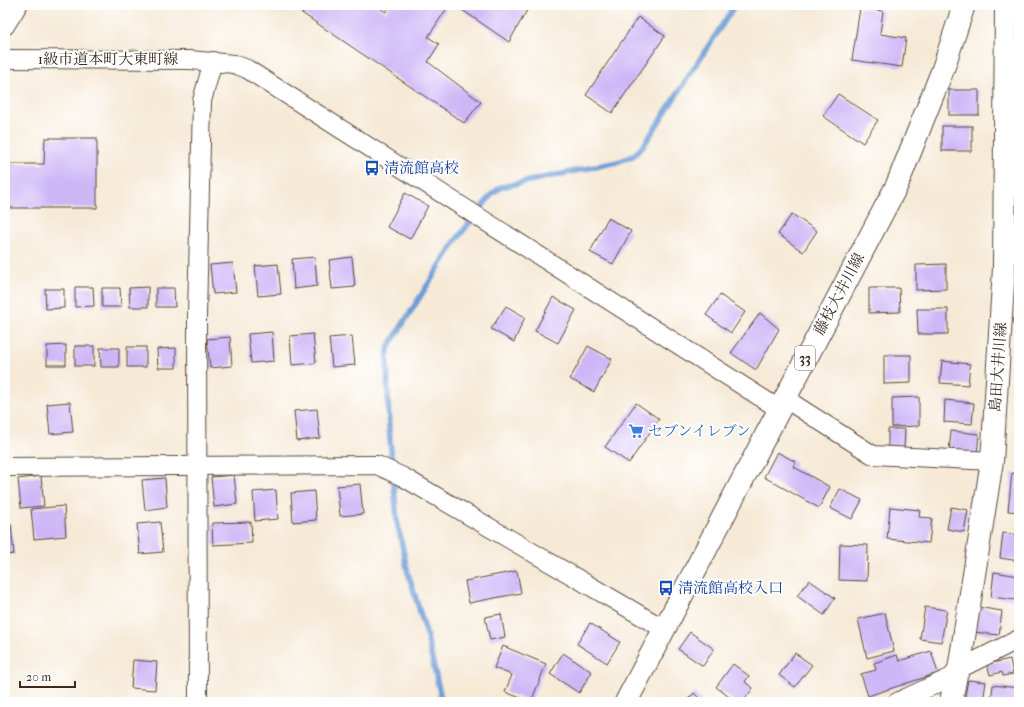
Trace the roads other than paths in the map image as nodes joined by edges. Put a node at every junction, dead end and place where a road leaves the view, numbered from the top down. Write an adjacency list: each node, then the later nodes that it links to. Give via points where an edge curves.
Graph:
1 (18, 5): 4 (street)
2 (964, 5): 8 (main road, 藤枝大井川線 / 33, via 943,69 896,185)
3 (1006, 5): 7 (main road, 島田大井川線)
4 (5, 26)
5 (5, 59): 6 (street, 1級市道本町大東町線)
6 (212, 61): 8 (street, 1級市道本町大東町線, via 247,69 478,216); 10 (street, via 202,101 197,316)
7 (1012, 267): 9 (main road, 島田大井川線)
8 (782, 403): 9 (street, 1級市道本町大東町線, via 873,455); 12 (main road, 藤枝大井川線 / 33)
9 (992, 461): 14 (main road, 島田大井川線)
10 (198, 465): 11 (street); 12 (street, via 377,465 403,477); 15 (street)
11 (5, 468)
12 (664, 629): 16 (main road, 藤枝大井川線 / 33)
13 (1018, 640): 14 (street)
14 (957, 672): 17 (street); 18 (main road, 島田大井川線)
15 (198, 702)
16 (626, 702)
17 (897, 702)
18 (951, 702)

